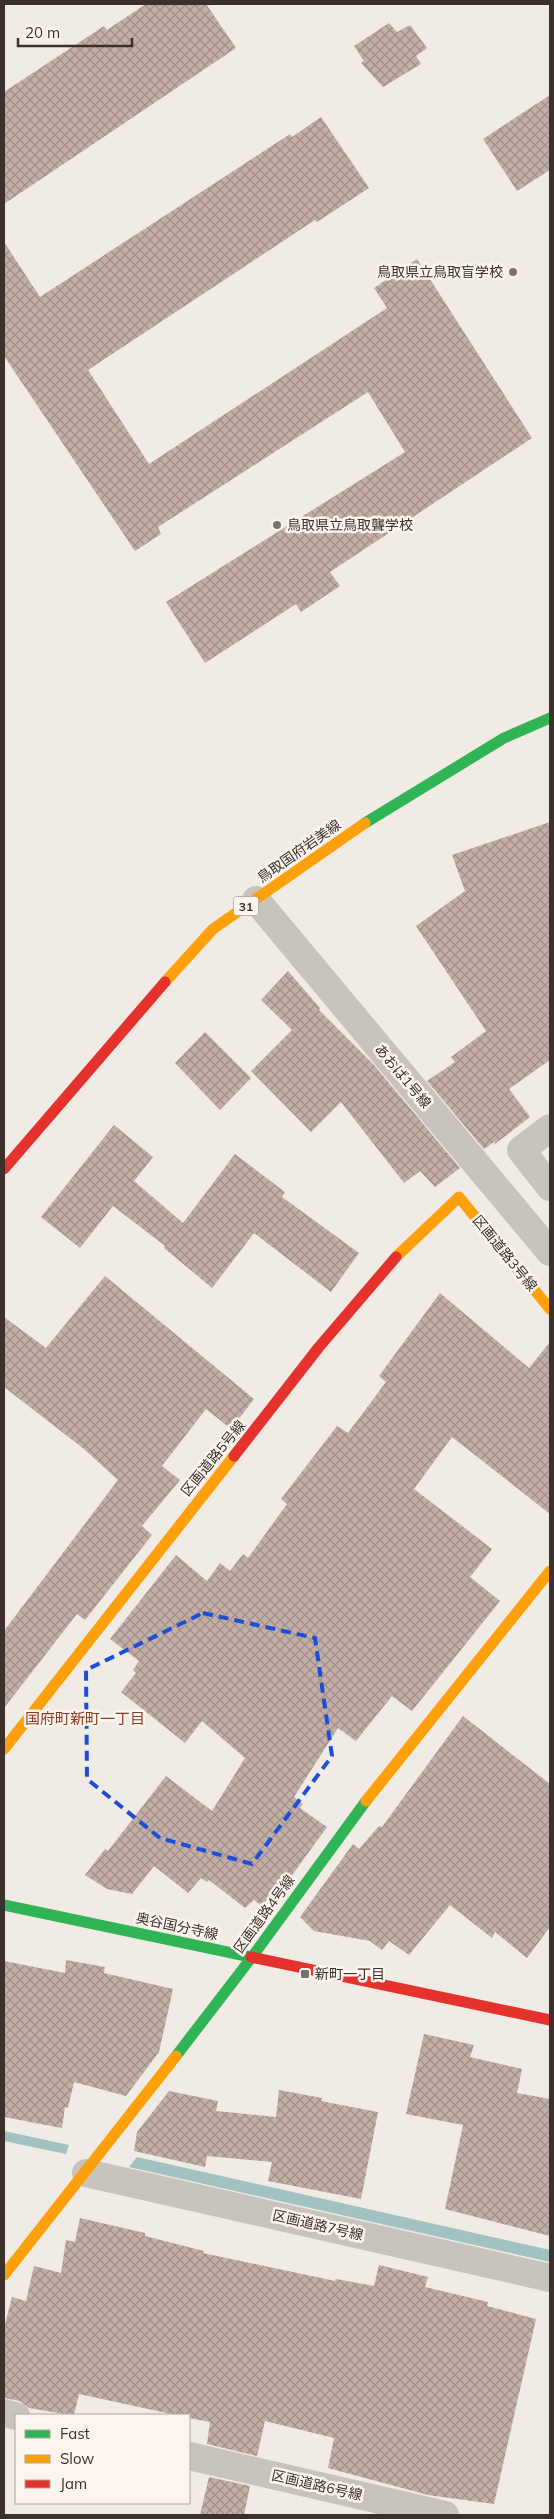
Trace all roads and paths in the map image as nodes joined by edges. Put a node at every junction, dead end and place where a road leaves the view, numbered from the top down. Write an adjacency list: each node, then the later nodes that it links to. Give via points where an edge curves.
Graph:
1 (550, 718): 2 (street, 鳥取国府岩美線 / 31, via 504,738 358,827)
2 (256, 900): 4 (street, 鳥取国府岩美線 / 31, via 213,929); 7 (street, あおば1号線)
3 (550, 1128): 5 (street, via 520,1150)
4 (4, 1169)
5 (550, 1187)
6 (459, 1197): 8 (street, 区画道路3号線); 10 (street, 区画道路5号線, via 392,1261 319,1347)
7 (550, 1252)
8 (550, 1309)
9 (550, 1571): 12 (street, 区画道路4号線, via 392,1767)
10 (4, 1749)
11 (4, 1905): 12 (street, 奥谷国分寺線)
12 (252, 1957): 13 (street, 奥谷国分寺線); 14 (street, 区画道路4号線)
13 (550, 2020)
14 (86, 2173): 15 (street, 区画道路4号線); 16 (street, 区画道路7号線)
15 (4, 2276)
16 (550, 2278)
17 (190, 2456): 18 (street, 区画道路6号線)
18 (445, 2515)

